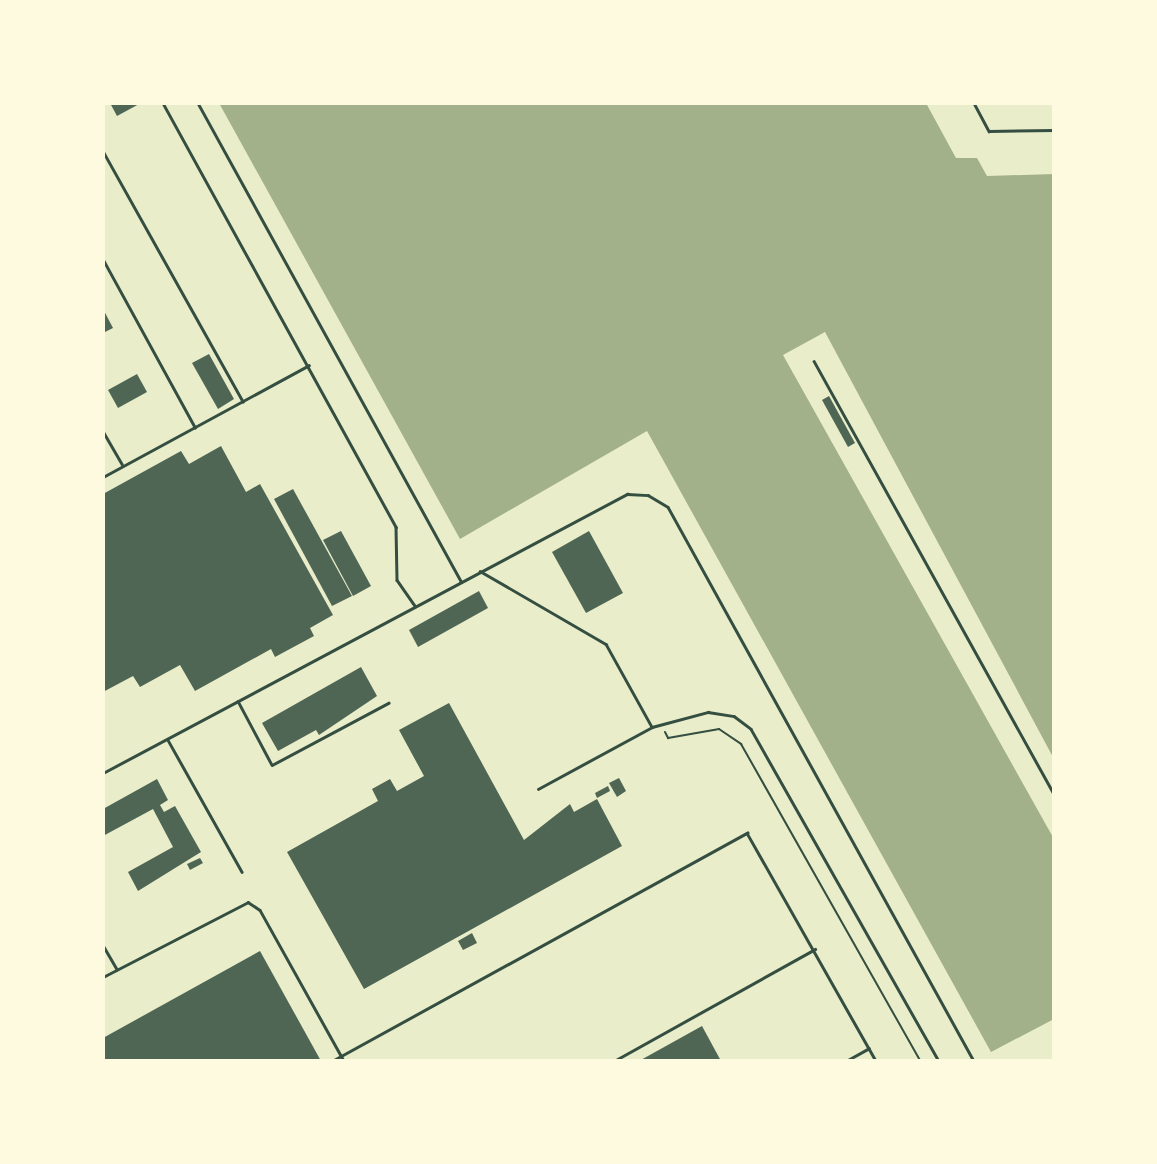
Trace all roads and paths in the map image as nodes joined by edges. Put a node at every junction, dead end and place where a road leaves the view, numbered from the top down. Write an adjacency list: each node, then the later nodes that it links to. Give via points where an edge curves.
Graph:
1 (163, 103): 8 (lane)
2 (198, 103): 15 (lane)
3 (974, 103): 4 (lane, via 989,131)
4 (1054, 130)
5 (103, 151): 9 (lane)
6 (103, 259): 10 (lane)
7 (814, 361): 24 (lane)
8 (309, 365): 9 (lane); 16 (lane, via 396,527 397,580)
9 (243, 401): 10 (lane)
10 (195, 426): 12 (lane)
11 (103, 431): 12 (lane)
12 (123, 466): 13 (lane)
13 (103, 477)
14 (480, 571): 15 (lane); 20 (lane, via 606,643); 39 (lane, via 627,494 648,495 668,507)
15 (461, 582): 16 (lane)
16 (415, 606): 17 (lane)
17 (238, 701): 18 (lane, via 272,765); 21 (lane)
18 (388, 703)
19 (661, 722): 20 (lane); 37 (path, via 668,738 705,728 741,744); 38 (lane, via 722,713 751,729)
20 (652, 727): 23 (lane)
21 (167, 739): 22 (lane); 25 (lane)
22 (103, 773)
23 (538, 789)
24 (1054, 794)
25 (242, 872)
26 (103, 945): 28 (lane)
27 (814, 949): 30 (lane); 31 (lane, via 747,833); 34 (lane)
28 (117, 969): 29 (lane); 31 (lane, via 248,902 260,910)
29 (103, 976)
30 (869, 1048): 35 (lane); 36 (lane)
31 (341, 1056): 32 (lane); 33 (lane)
32 (332, 1061)
33 (344, 1061)
34 (614, 1061)
35 (846, 1061)
36 (876, 1061)
37 (920, 1061)
38 (939, 1061)
39 (975, 1061)

